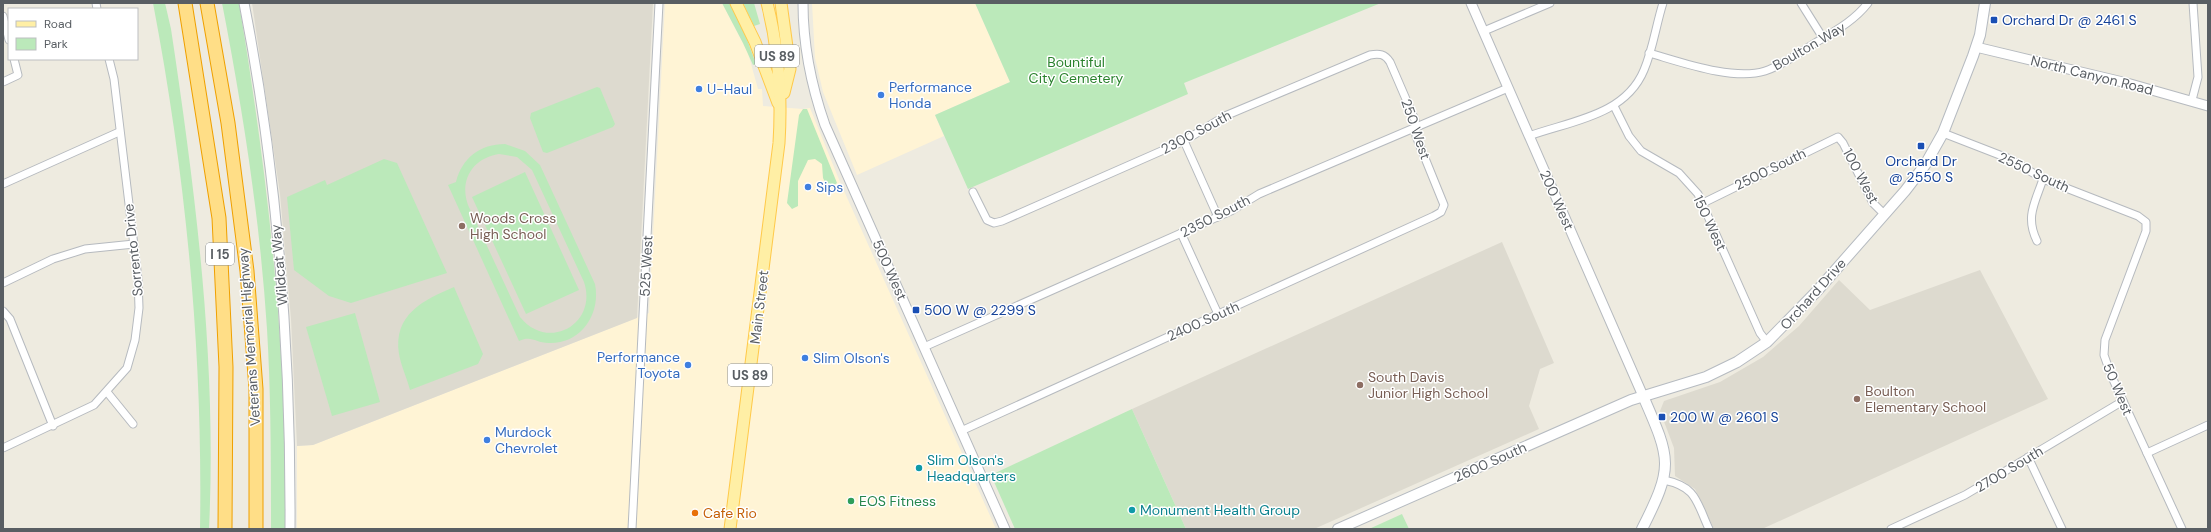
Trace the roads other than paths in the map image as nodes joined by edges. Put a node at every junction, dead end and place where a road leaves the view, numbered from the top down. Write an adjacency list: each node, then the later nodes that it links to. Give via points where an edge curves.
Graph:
1 (185, 3): 64 (highway, Veterans Memorial Highway / I 15, via 219,218 226,367)
2 (207, 3): 65 (highway, Veterans Memorial Highway / I 15, via 228,123 247,271 256,389)
3 (244, 3): 66 (street, Wildcat Way, via 265,131 277,240 288,394)
4 (659, 3): 67 (street, 525 West)
5 (736, 3): 30 (main road, via 755,42)
6 (767, 3): 30 (main road, US 89, via 779,65)
7 (781, 3): 30 (main road, via 790,69)
8 (803, 3): 52 (street, 500 West, via 808,69 819,107 833,144)
9 (1471, 3): 17 (street, 200 West)
10 (1550, 3): 17 (street)
11 (1663, 3): 21 (street)
12 (1802, 3): 19 (street)
13 (1868, 3): 19 (street, Boulton Way, via 1853,20)
14 (1985, 3): 20 (main road, Orchard Drive)
15 (2193, 3): 27 (street, via 2198,77)
16 (3, 16): 18 (street)
17 (1484, 31): 26 (street, 200 West)
18 (8, 36)
19 (1823, 38): 21 (street, Boulton Way, via 1774,68 1747,75 1729,74)
20 (1976, 47): 27 (street, North Canyon Road); 33 (main road, Orchard Drive)
21 (1649, 53): 28 (street, via 1639,80)
22 (1382, 54): 31 (street, 250 West, via 1390,62 1415,120); 36 (street, 2300 South, via 1370,55 1225,116)
23 (14, 60): 25 (street, via 18,75)
24 (109, 60): 32 (street, Sorrento Drive, via 114,79)
25 (3, 82)
26 (1508, 88): 31 (street, 2350 South); 34 (street, 200 West)
27 (2192, 100): 29 (street, North Canyon Road)
28 (1614, 106): 34 (street); 40 (street, 150 West, via 1629,136 1641,151 1683,177 1693,186)
29 (2208, 106)
30 (781, 110): 68 (main road, Main Street / US 89, via 776,170)
31 (1416, 128): 41 (street, 250 West, via 1416,136 1443,201); 43 (street, 2350 South, via 1253,197)
32 (119, 132): 38 (street); 47 (street, Sorrento Drive)
33 (1943, 133): 37 (street, 2550 South, via 2010,159); 42 (main road, Orchard Drive, via 1915,178)
34 (1529, 136): 54 (street, 200 West)
35 (1838, 137): 40 (street, 2500 South); 42 (street, 100 West, via 1874,203)
36 (1184, 141): 39 (street, 2300 South, via 1002,221 990,222 985,218); 43 (street)
37 (2043, 179): 44 (street, 2550 South, via 2138,216); 46 (street, via 2030,218)
38 (3, 184)
39 (973, 192)
40 (1702, 203): 51 (street, 150 West, via 1760,333)
41 (1443, 208): 50 (street, 2400 South, via 1434,216)
42 (1884, 214): 51 (main road, Orchard Drive, via 1788,323)
43 (1218, 217): 45 (street, 2350 South)
44 (2146, 222): 55 (street, 50 West, via 2146,232 2104,345 2105,360)
45 (1181, 233): 50 (street); 52 (street, 2350 South)
46 (2037, 241)
47 (134, 244): 48 (street, via 86,249 53,259); 53 (street, Sorrento Drive, via 140,308 135,340 127,368)
48 (3, 282)
49 (3, 311): 58 (street, via 10,319)
50 (1218, 314): 59 (street, 2400 South)
51 (1767, 342): 54 (main road, Orchard Drive, via 1722,370 1689,383)
52 (924, 347): 59 (street, 500 West)
53 (107, 392): 56 (street); 58 (street, Sorrento Drive, via 94,405)
54 (1643, 396): 63 (main road, via 1663,446 1666,463); 70 (main road, 2600 South)
55 (2123, 401): 61 (street, 50 West); 62 (street, 2700 South)
56 (133, 424)
57 (2208, 425): 61 (street)
58 (53, 426): 60 (street, Sorrento Drive)
59 (961, 430): 69 (street, 500 West)
60 (3, 448)
61 (2147, 453): 75 (street, 50 West)
62 (2028, 457): 73 (street, 2700 South, via 1958,498); 74 (street)
63 (1664, 480): 71 (main road); 72 (street, via 1689,489)
64 (224, 529)
65 (256, 529)
66 (290, 529)
67 (632, 529)
68 (730, 529)
69 (1006, 529)
70 (1338, 529)
71 (1642, 529)
72 (1709, 529)
73 (1891, 529)
74 (2062, 529)
75 (2182, 529)

